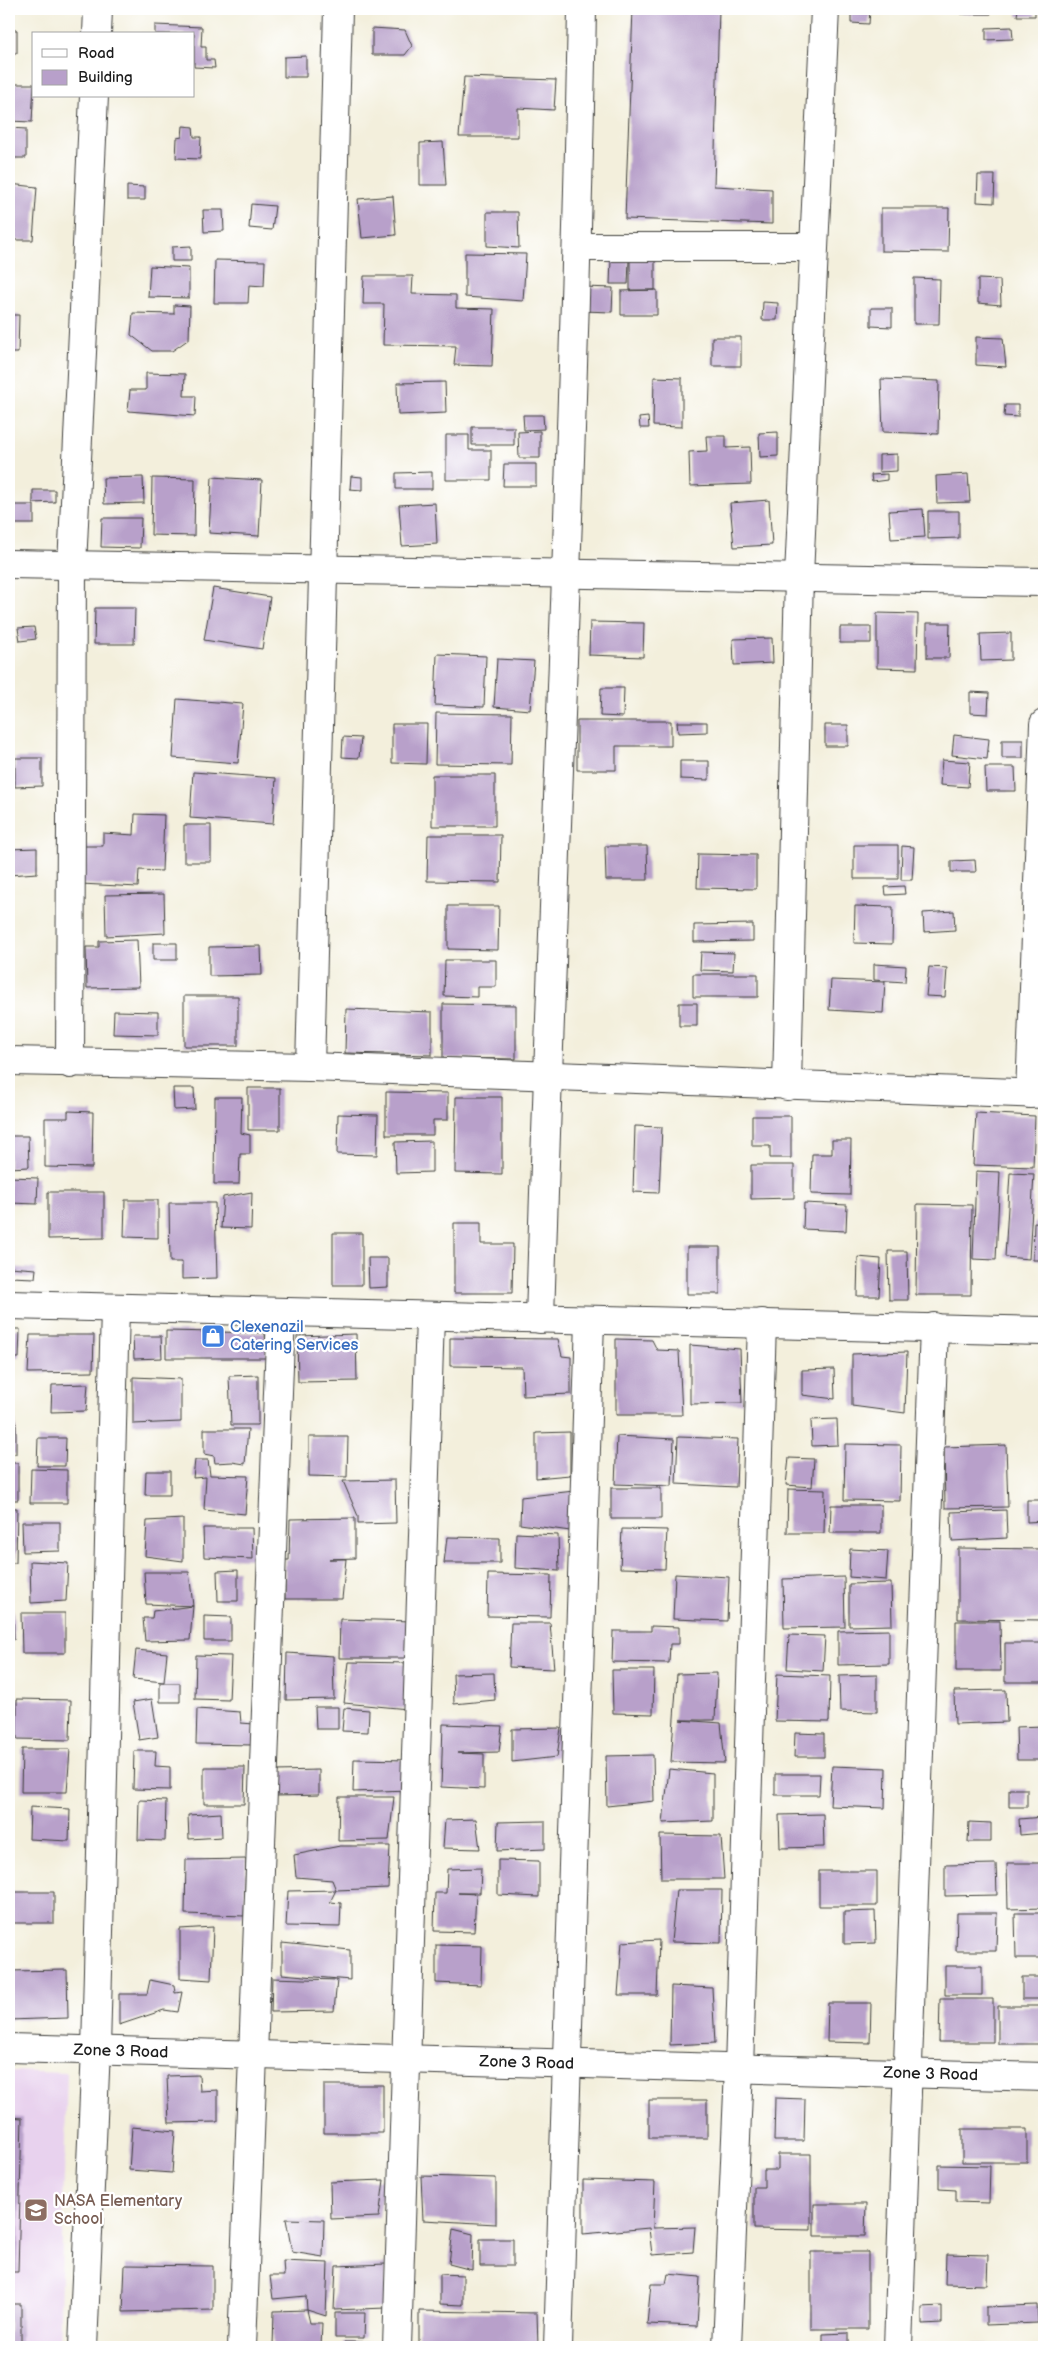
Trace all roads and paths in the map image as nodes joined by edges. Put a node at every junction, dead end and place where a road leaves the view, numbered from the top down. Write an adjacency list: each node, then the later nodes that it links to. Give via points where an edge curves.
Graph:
1 (98, 9): 5 (street)
2 (338, 9): 11 (street)
3 (582, 9): 7 (street)
4 (825, 9): 8 (street)
5 (97, 32)
6 (94, 98): 10 (street)
7 (578, 247): 8 (street); 12 (street)
8 (813, 247): 13 (street)
9 (9, 564): 10 (street)
10 (72, 566): 11 (street); 17 (street)
11 (323, 570): 12 (street); 18 (street)
12 (568, 573): 13 (street); 19 (street)
13 (799, 576): 14 (street); 20 (street)
14 (1044, 582)
15 (1044, 724): 21 (street)
16 (9, 1061): 17 (street)
17 (70, 1064): 18 (street)
18 (310, 1067): 19 (street)
19 (547, 1078): 20 (street); 26 (street)
20 (787, 1086): 21 (street)
21 (1037, 1094)
22 (9, 1305): 23 (street)
23 (115, 1308): 24 (street); 32 (street)
24 (281, 1313): 25 (street); 33 (street)
25 (430, 1317): 26 (street); 34 (street)
26 (540, 1319): 27 (street)
27 (590, 1320): 28 (street); 35 (street)
28 (762, 1323): 29 (street); 36 (street)
29 (934, 1327): 30 (street); 37 (street)
30 (1044, 1331)
31 (9, 2048): 32 (street, Zone 3 Road)
32 (96, 2049): 33 (street, Zone 3 Road); 39 (street)
33 (254, 2054): 34 (street, Zone 3 Road); 40 (street)
34 (406, 2059): 35 (street, Zone 3 Road); 41 (street)
35 (566, 2062): 36 (street, Zone 3 Road); 42 (street)
36 (739, 2069): 37 (street, Zone 3 Road); 43 (street)
37 (907, 2073): 38 (street, Zone 3 Road); 44 (street)
38 (1044, 2077)
39 (83, 2347)
40 (242, 2347)
41 (397, 2347)
42 (558, 2347)
43 (727, 2347)
44 (898, 2347)

